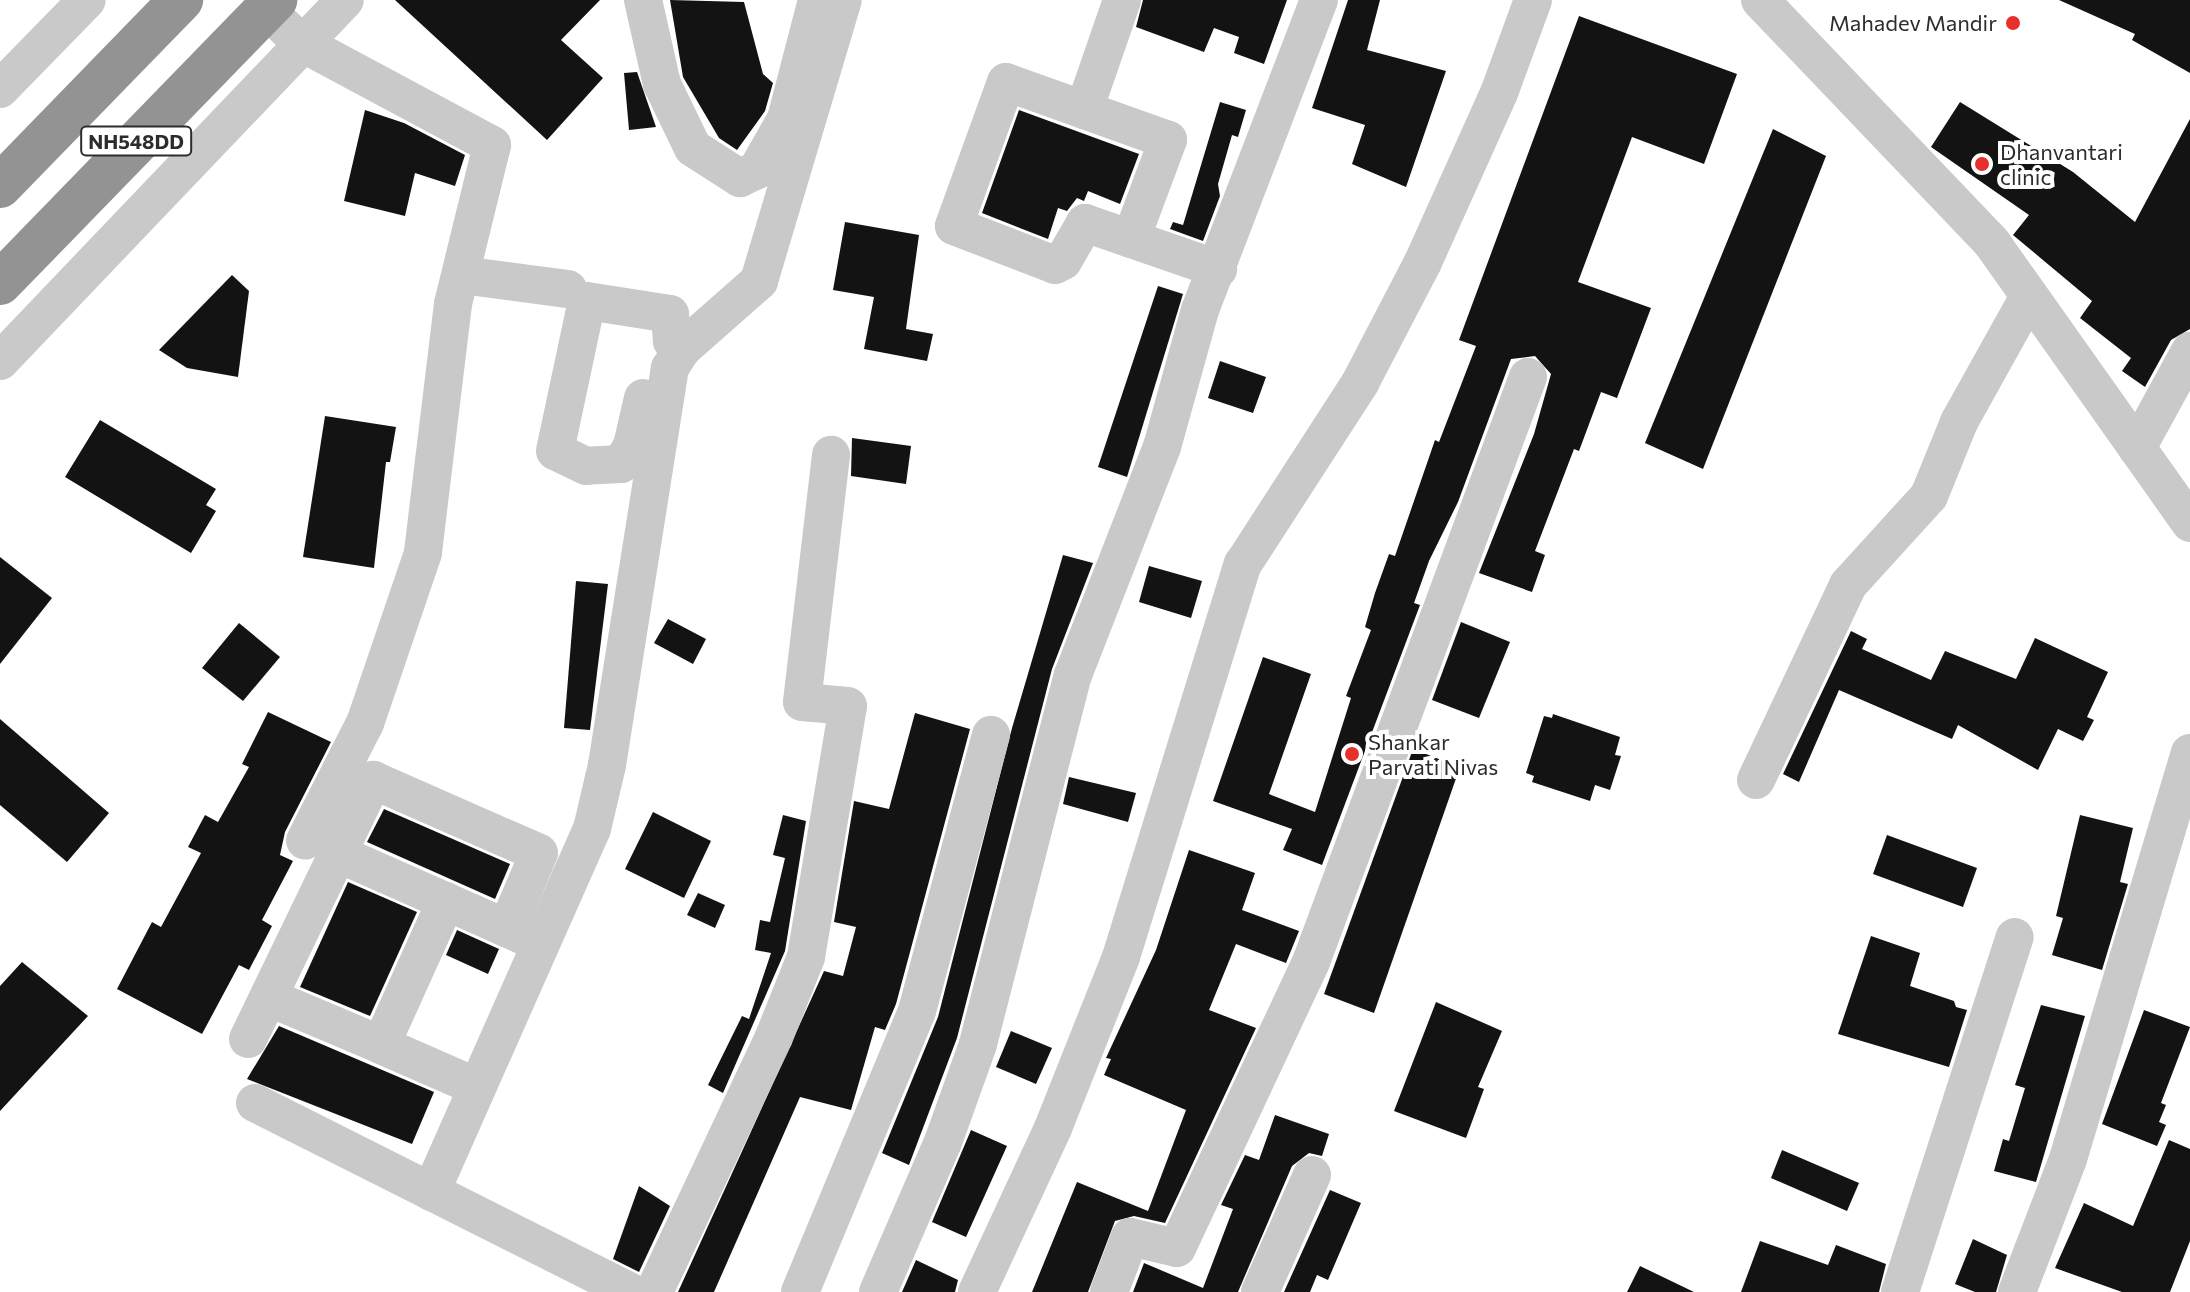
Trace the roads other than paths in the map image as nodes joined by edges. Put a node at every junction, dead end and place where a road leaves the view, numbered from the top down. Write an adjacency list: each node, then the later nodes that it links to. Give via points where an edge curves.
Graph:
1 (87, 0): 13 (street)
2 (181, 0): 15 (highway, NH548DD)
3 (345, 0): 12 (street)
4 (643, 0): 5 (street, via 662,84 693,148 740,178 757,170 786,119)
5 (817, 0)
6 (843, 0): 33 (street, via 759,281 677,345 592,829)
7 (1122, 0): 14 (street)
8 (1319, 0): 17 (street)
9 (1533, 0): 46 (street, via 1499,93 1423,262 1360,383 1243,564 1121,957 1053,1128)
10 (1760, 0): 21 (street, via 1992,243)
11 (270, 5): 12 (street); 19 (highway, NH548DD)
12 (300, 42): 18 (street, via 492,145); 23 (street)
13 (0, 89)
14 (1084, 110): 16 (street, via 1168,140); 16 (street, via 1006,82 953,223 1055,265 1063,261 1083,223)
15 (0, 186)
16 (1131, 239): 17 (street)
17 (1218, 269): 45 (street, via 1200,310 1162,447 1073,675 978,1044 943,1142)
18 (461, 275): 20 (street); 31 (street, via 423,553)
19 (0, 283)
20 (568, 289)
21 (2029, 296): 25 (street); 30 (street, via 1959,422 1929,496 1848,585)
22 (2190, 351): 25 (street)
23 (0, 361)
24 (1528, 377): 47 (street, via 1311,962 1177,1248 1130,1237)
25 (2137, 448): 27 (street)
26 (831, 455): 43 (street, via 802,702 848,706 806,957)
27 (2190, 523)
28 (991, 735): 44 (street, via 917,1011)
29 (2190, 753): 50 (street, via 2068,1159)
30 (1756, 780)
31 (322, 848): 32 (street); 33 (street, via 373,780 539,853); 35 (street)
32 (446, 901): 33 (street); 37 (street)
33 (524, 935): 38 (street)
34 (2015, 937): 49 (street)
35 (270, 998): 36 (street); 37 (street)
36 (248, 1039)
37 (381, 1045): 38 (street)
38 (477, 1087): 41 (street)
39 (255, 1103): 41 (street)
40 (1312, 1175): 48 (street)
41 (431, 1192): 42 (street)
42 (628, 1292)
43 (654, 1292)
44 (800, 1292)
45 (878, 1292)
46 (977, 1292)
47 (1109, 1292)
48 (1260, 1292)
49 (1900, 1292)
50 (2017, 1292)

